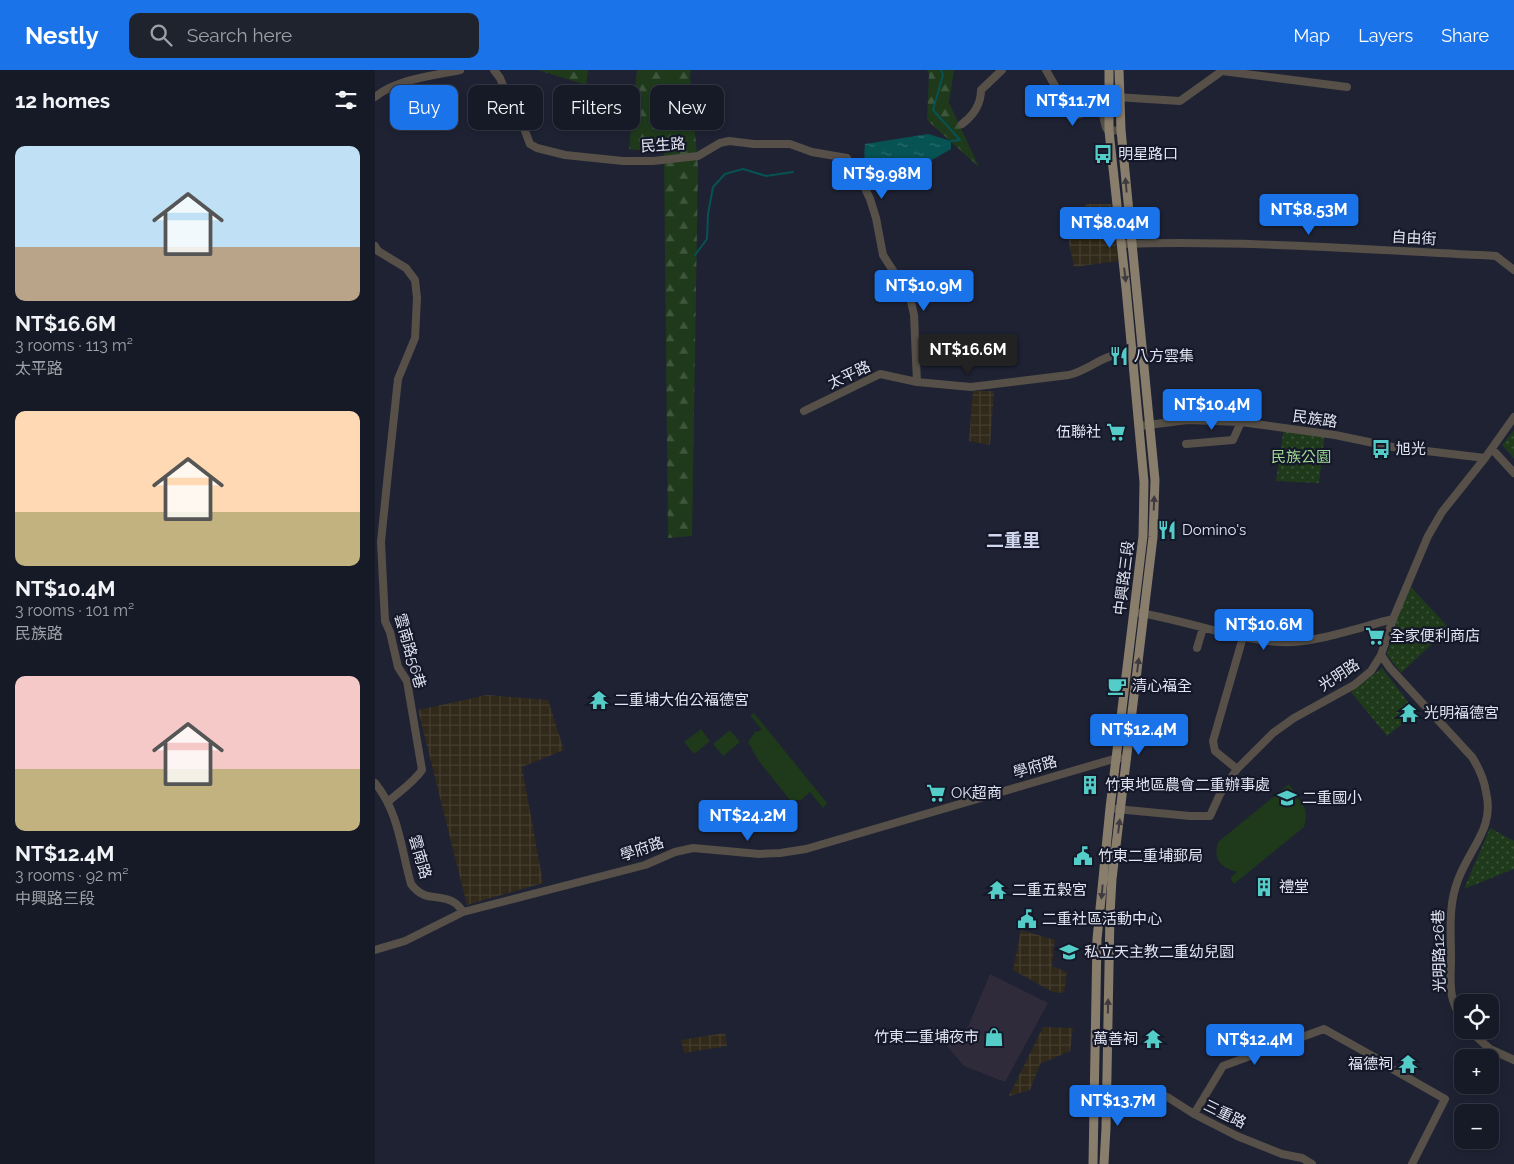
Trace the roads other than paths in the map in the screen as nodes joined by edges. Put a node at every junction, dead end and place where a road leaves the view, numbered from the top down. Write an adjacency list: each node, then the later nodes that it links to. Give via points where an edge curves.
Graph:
1 (460, 70): 8 (street, via 396,85)
2 (494, 70): 20 (street, 民生路, via 509,100 526,119 526,138 530,144 565,155 653,161 698,156 729,140 790,144 812,152 847,158 870,199 883,255 910,297)
3 (1002, 70): 11 (street, via 981,90 973,116)
4 (1046, 70): 13 (street, via 1071,114 1078,116 1091,108 1099,108)
5 (1109, 70): 9 (main road, 中興路三段)
6 (1119, 70): 10 (main road, 中興路三段)
7 (1347, 86): 10 (street, via 1222,71 1180,101)
8 (375, 97)
9 (1108, 97): 10 (street); 13 (main road, 中興路三段)
10 (1120, 98): 12 (main road, 中興路三段)
11 (962, 124)
12 (1121, 130): 13 (street); 15 (main road, 中興路三段, one-way to 12)
13 (1109, 131): 14 (main road, 中興路三段)
14 (1121, 244): 15 (street, 自由街); 19 (main road, 中興路三段, one-way to 19)
15 (1132, 244): 17 (street, 自由街, via 1257,244 1496,256); 18 (main road, 中興路三段)
16 (375, 246): 41 (street, 雲南路56巷, via 406,268 415,280 417,298 415,338 398,379 381,542 385,621 398,667 407,681 422,770)
17 (1514, 270)
18 (1142, 350): 19 (street, 太平路); 24 (main road, 中興路三段)
19 (1131, 351): 20 (street, 太平路, via 1069,374 971,387); 25 (main road, 中興路三段)
20 (917, 382): 21 (street, 太平路, via 880,374)
21 (804, 411)
22 (1514, 417): 27 (street, 光明路)
23 (1241, 422): 24 (street, 民族路, via 1189,420); 26 (street, via 1233,440); 28 (street, 民族路, via 1393,447)
24 (1150, 425): 25 (street, 民族路); 31 (main road, 中興路三段, one-way to 24, via 1155,480)
25 (1140, 426): 30 (main road, 中興路三段, via 1143,527)
26 (1186, 444)
27 (1492, 449): 28 (street, 光明路); 29 (street)
28 (1485, 458): 32 (street, 光明路, via 1442,512 1428,536)
29 (1514, 473)
30 (1134, 612): 31 (street); 37 (main road, 中興路三段)
31 (1144, 614): 33 (street); 38 (main road, 中興路三段, one-way to 31)
32 (1393, 619): 34 (street, via 1307,640 1281,642); 36 (street, 光明路)
33 (1203, 628): 34 (street); 35 (street)
34 (1243, 637): 39 (street, via 1213,741 1215,751)
35 (1197, 648)
36 (1381, 655): 39 (street, 光明路, via 1371,671 1354,685 1273,733); 46 (street, 光明路126巷, via 1472,757 1479,768 1489,805 1489,816 1457,880 1451,906 1450,984)
37 (1117, 758): 38 (street, 學府路); 42 (main road, 中興路三段); 44 (street, 學府路, via 806,849 759,854 693,848 645,865)
38 (1127, 759): 43 (main road, 中興路三段)
39 (1237, 769): 43 (street, 光明路, via 1219,794 1210,816)
40 (375, 783): 41 (street, 雲南路)
41 (389, 802): 44 (street, 雲南路, via 411,884 423,895 455,903)
42 (1110, 808): 43 (street, 光明路); 50 (main road, 中興路三段, one-way to 50, via 1097,939)
43 (1121, 810): 49 (main road, 中興路三段, one-way to 43, via 1110,914)
44 (463, 912): 45 (street, 學府路, via 405,941)
45 (375, 950)
46 (1454, 1003)
47 (1479, 1039): 48 (street, via 1490,1049)
48 (1514, 1060)
49 (1107, 1089): 50 (street, 三重路); 51 (street, 三重路, via 1156,1092); 53 (main road, 中興路三段)
50 (1095, 1090): 52 (main road, 中興路三段)
51 (1194, 1114): 54 (street, 三重路, via 1237,1136); 55 (street, via 1223,1066 1324,1029 1445,1099)
52 (1093, 1164)
53 (1104, 1164)
54 (1312, 1164)
55 (1412, 1164)

